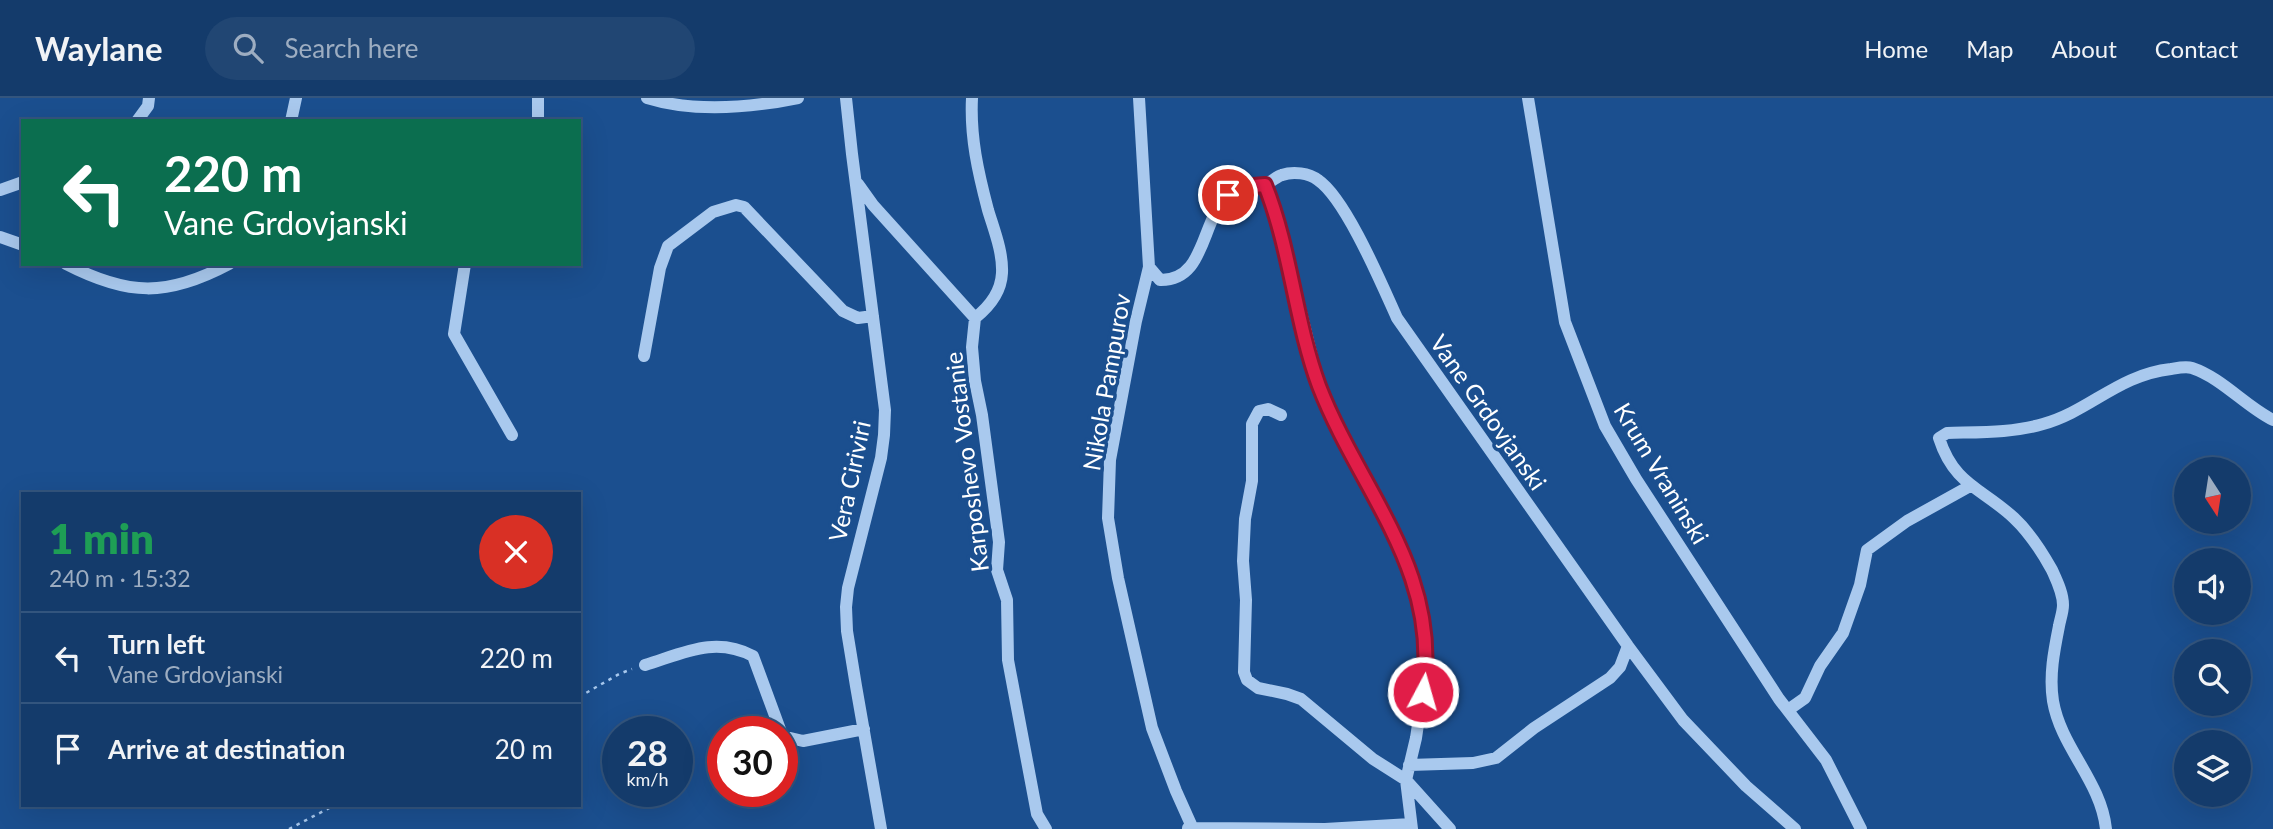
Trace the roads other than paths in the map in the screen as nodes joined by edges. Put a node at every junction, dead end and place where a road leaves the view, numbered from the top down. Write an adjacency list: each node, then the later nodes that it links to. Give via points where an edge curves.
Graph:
1 (149, 98): 10 (street)
2 (296, 98): 11 (street)
3 (538, 98): 12 (street)
4 (647, 98): 5 (street, via 740,107)
5 (797, 98)
6 (846, 98): 13 (street, Vera Ciriviri)
7 (972, 98): 24 (street, Karposhevo Vostanie, via 970,125 977,168 1002,275 989,306)
8 (1139, 98): 22 (street, Nikola Pampurov)
9 (1528, 98): 32 (street, Krum Vraninski, via 1565,322 1588,386 1636,479)
10 (138, 119)
11 (291, 119)
12 (538, 119)
13 (856, 180): 23 (street, Vera Ciriviri); 24 (street)
14 (21, 183): 16 (street)
15 (1265, 185): 22 (street, Vane Grdovjanski, via 1242,187 1228,195 1209,223 1198,255 1180,277 1160,280); 30 (street, Vane Grdovjanski, via 1282,175 1298,173 1319,180 1333,195 1397,318); 36 (street, via 1278,215 1319,385 1403,553 1423,615 1426,670)
16 (0, 190)
17 (0, 237): 18 (street)
18 (21, 244)
19 (70, 266): 20 (street, via 130,288 171,288)
20 (225, 266)
21 (465, 266): 28 (street, via 454,334)
22 (1149, 267): 39 (street, Nikola Pampurov, via 1110,460 1108,518 1152,728)
23 (873, 316): 25 (street, via 858,318 843,312 744,207 736,205 713,212 668,246); 34 (street, Vera Ciriviri, via 884,388 884,435 846,607)
24 (975, 318): 41 (street, Karposhevo Vostanie, via 975,381 998,531 997,570 1007,600 1007,660 1037,814)
25 (644, 356)
26 (1282, 415): 37 (street, via 1268,409 1259,411 1252,424 1252,481 1242,561 1244,672 1258,688 1301,699 1373,759)
27 (2273, 420): 29 (street, via 2190,367 2151,371 2045,424 1947,433 1939,438 1944,453)
28 (512, 435)
29 (1970, 486): 32 (street, via 1907,521 1867,550 1843,633 1805,698); 45 (street, via 2026,531 2059,584 2063,608 2053,658 2053,703 2070,747 2098,797)
30 (1628, 646): 36 (street, via 1610,678 1496,758); 43 (street, Vane Grdovjanski, via 1683,720)
31 (645, 665): 33 (street, via 710,646 737,648 753,656)
32 (1788, 710): 44 (street, Krum Vraninski, via 1826,760)
33 (775, 716)
34 (864, 729): 35 (street); 40 (street, Vera Ciriviri)
35 (798, 739)
36 (1409, 765): 37 (street)
37 (1406, 780): 38 (street); 42 (street)
38 (1411, 827): 39 (street)
39 (1191, 828)
40 (881, 829)
41 (1046, 829)
42 (1450, 829)
43 (1795, 829)
44 (1861, 829)
45 (2106, 829)

